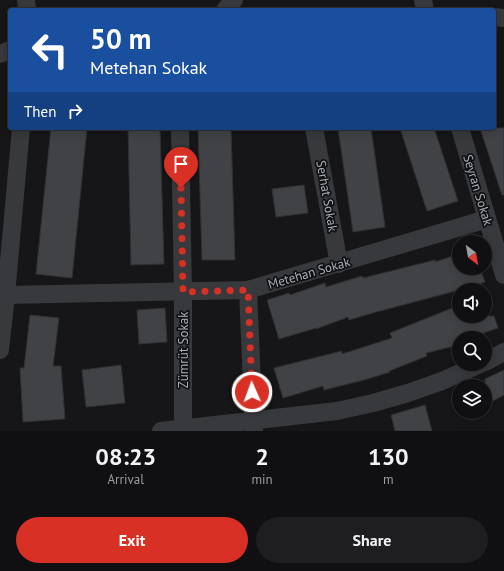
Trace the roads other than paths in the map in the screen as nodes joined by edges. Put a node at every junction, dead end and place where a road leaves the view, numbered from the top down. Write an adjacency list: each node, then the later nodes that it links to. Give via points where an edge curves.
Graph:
1 (234, 0): 2 (street)
2 (227, 8)
3 (21, 130): 12 (street)
4 (180, 130): 11 (street, Zümrüt Sokak)
5 (314, 130): 8 (street, Serhat Sokak)
6 (461, 130): 7 (street, Seyran Sokak)
7 (487, 219): 8 (street, Metehan Sokak); 9 (street, Seyran Sokak)
8 (339, 264): 10 (street, Metehan Sokak)
9 (504, 275)
10 (248, 290): 11 (street, Metehan Sokak); 17 (street)
11 (183, 292): 12 (street, Metehan Sokak); 18 (street, Zümrüt Sokak)
12 (3, 297): 13 (street)
13 (0, 350)
14 (504, 352): 15 (street)
15 (492, 358)
16 (464, 371): 17 (street, via 408,393 373,403)
17 (254, 426): 18 (street)
18 (183, 429): 19 (street)
19 (160, 431)

